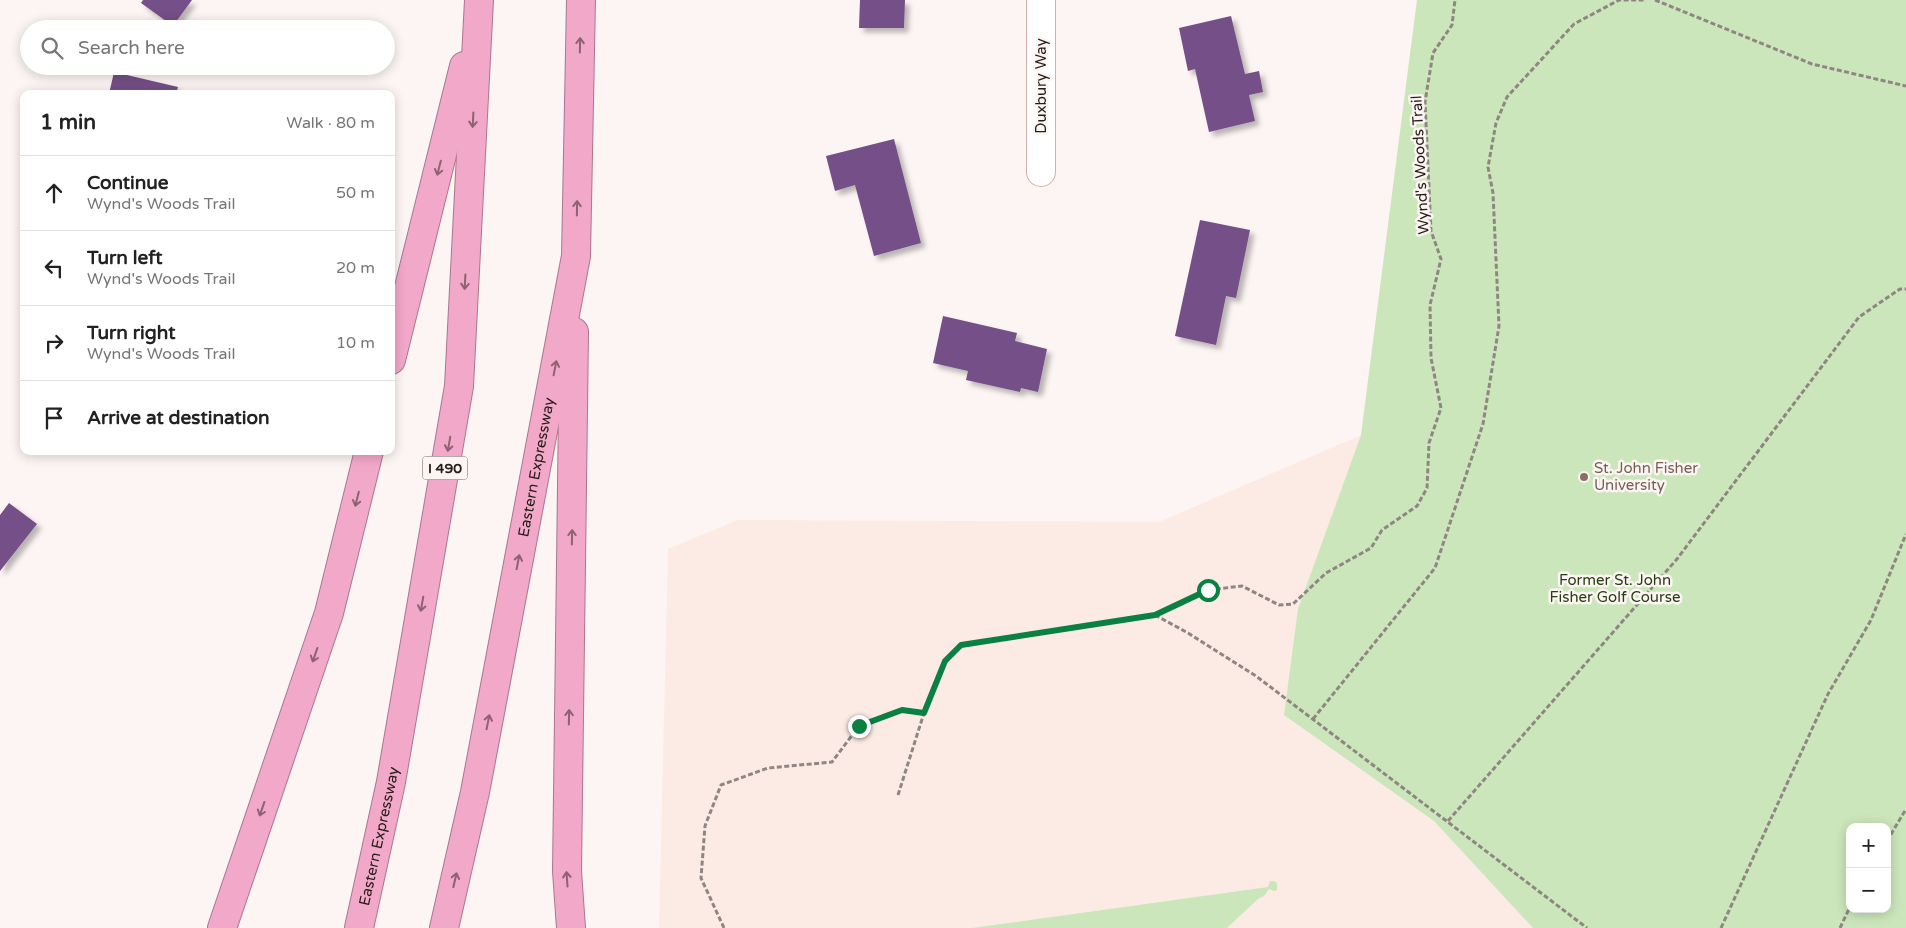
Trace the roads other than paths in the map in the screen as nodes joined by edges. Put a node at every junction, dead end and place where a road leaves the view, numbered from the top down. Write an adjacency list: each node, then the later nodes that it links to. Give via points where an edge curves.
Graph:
1 (581, 0): 5 (highway, Eastern Expressway, one-way to 1)
2 (1041, 0): 4 (street, Duxbury Way)
3 (480, 1): 6 (highway, one-way to 6); 9 (highway, Eastern Expressway / I 490, one-way to 9, via 459,386 391,782)
4 (1041, 172)
5 (576, 256): 10 (highway, Eastern Expressway, one-way to 5, via 475,792); 11 (highway, one-way to 5, via 567,871)
6 (395, 344)
7 (368, 455): 8 (highway, one-way to 8, via 329,613)
8 (222, 928)
9 (359, 928)
10 (444, 928)
11 (571, 928)

